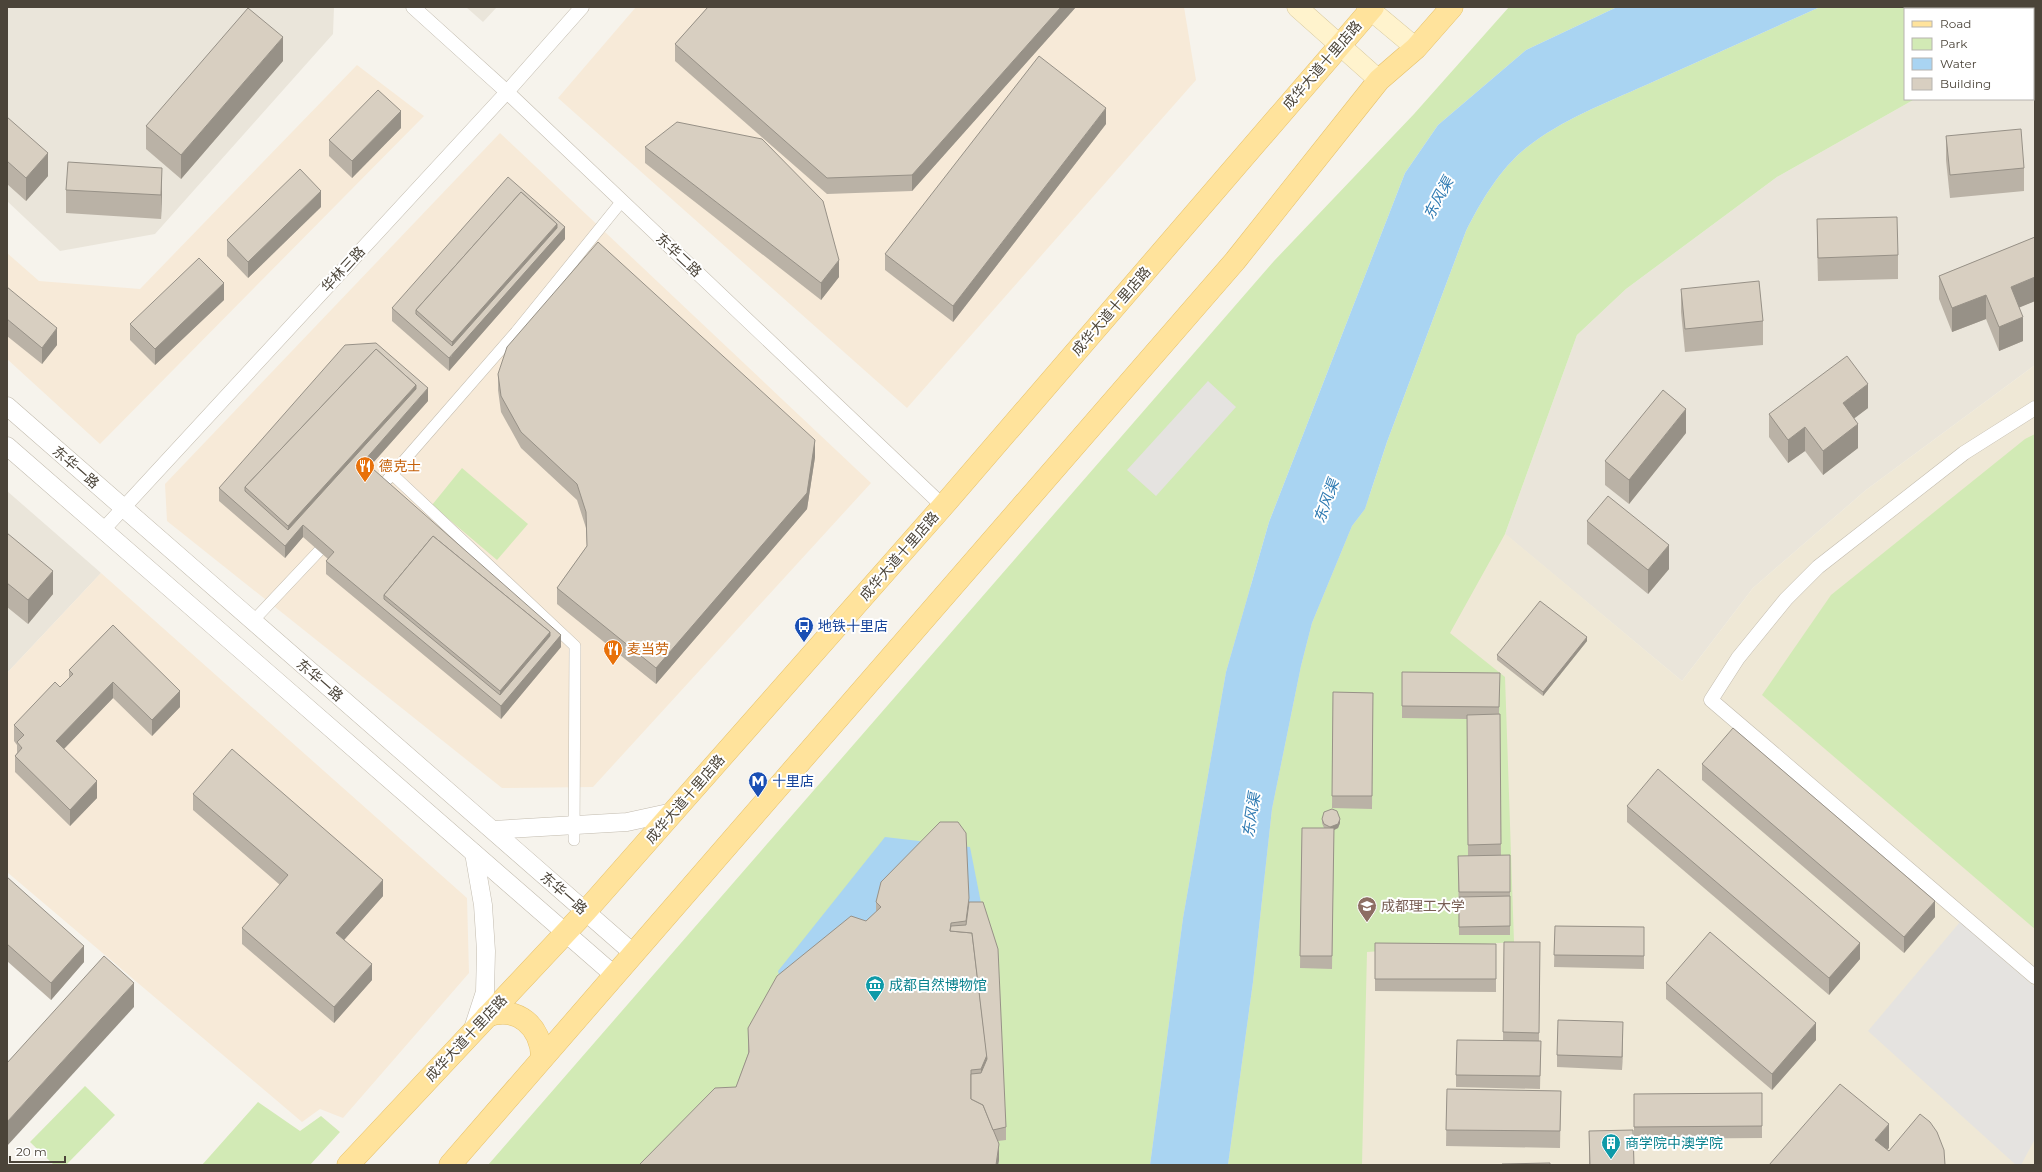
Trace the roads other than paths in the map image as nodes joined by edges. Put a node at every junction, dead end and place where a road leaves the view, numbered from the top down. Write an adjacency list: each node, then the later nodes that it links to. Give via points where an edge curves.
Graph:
1 (413, 7): 9 (street, 东华二路)
2 (582, 7): 9 (street, 华林三路)
3 (1298, 7): 6 (main road)
4 (1452, 7): 7 (main road)
5 (1370, 8): 6 (main road, 成华大道十里店路); 7 (main road)
6 (1341, 45): 8 (main road); 16 (main road, 成华大道十里店路)
7 (1416, 48): 8 (main road)
8 (1379, 80): 27 (main road, via 1235,261)
9 (507, 92): 10 (street, 东华二路); 17 (street, 华林三路)
10 (622, 201): 14 (street, via 516,332); 16 (street, 东华二路)
11 (7, 406): 17 (street, 东华一路)
12 (2035, 408): 29 (street, via 1964,453 1818,567 1781,605 1738,658 1711,700)
13 (7, 446): 18 (street, 东华一路)
14 (393, 475): 15 (street); 23 (street, via 574,646)
15 (380, 487)
16 (944, 506): 21 (main road, 成华大道十里店路)
17 (123, 508): 18 (street, 华林三路); 20 (street, 东华一路)
18 (103, 530): 24 (street, 东华一路)
19 (319, 552): 20 (street)
20 (253, 621): 22 (street, 东华一路)
21 (673, 812): 23 (street); 25 (main road, 成华大道十里店路)
22 (493, 830): 23 (street); 25 (street, 东华一路)
23 (574, 833)
24 (474, 853): 26 (street, 东华一路); 31 (street, via 483,905 486,951 485,992)
25 (586, 911): 26 (main road, 成华大道十里店路); 27 (street, 东华一路)
26 (566, 933): 28 (street, 东华一路); 30 (main road, 成华大道十里店路)
27 (633, 953): 28 (main road)
28 (614, 975): 32 (main road)
29 (2035, 977)
30 (487, 1016): 31 (main road, 成华大道十里店路); 32 (main road, via 498,1012 517,1015 535,1030 542,1045)
31 (472, 1032): 33 (main road, 成华大道十里店路)
32 (542, 1058): 34 (main road)
33 (348, 1165)
34 (450, 1165)

